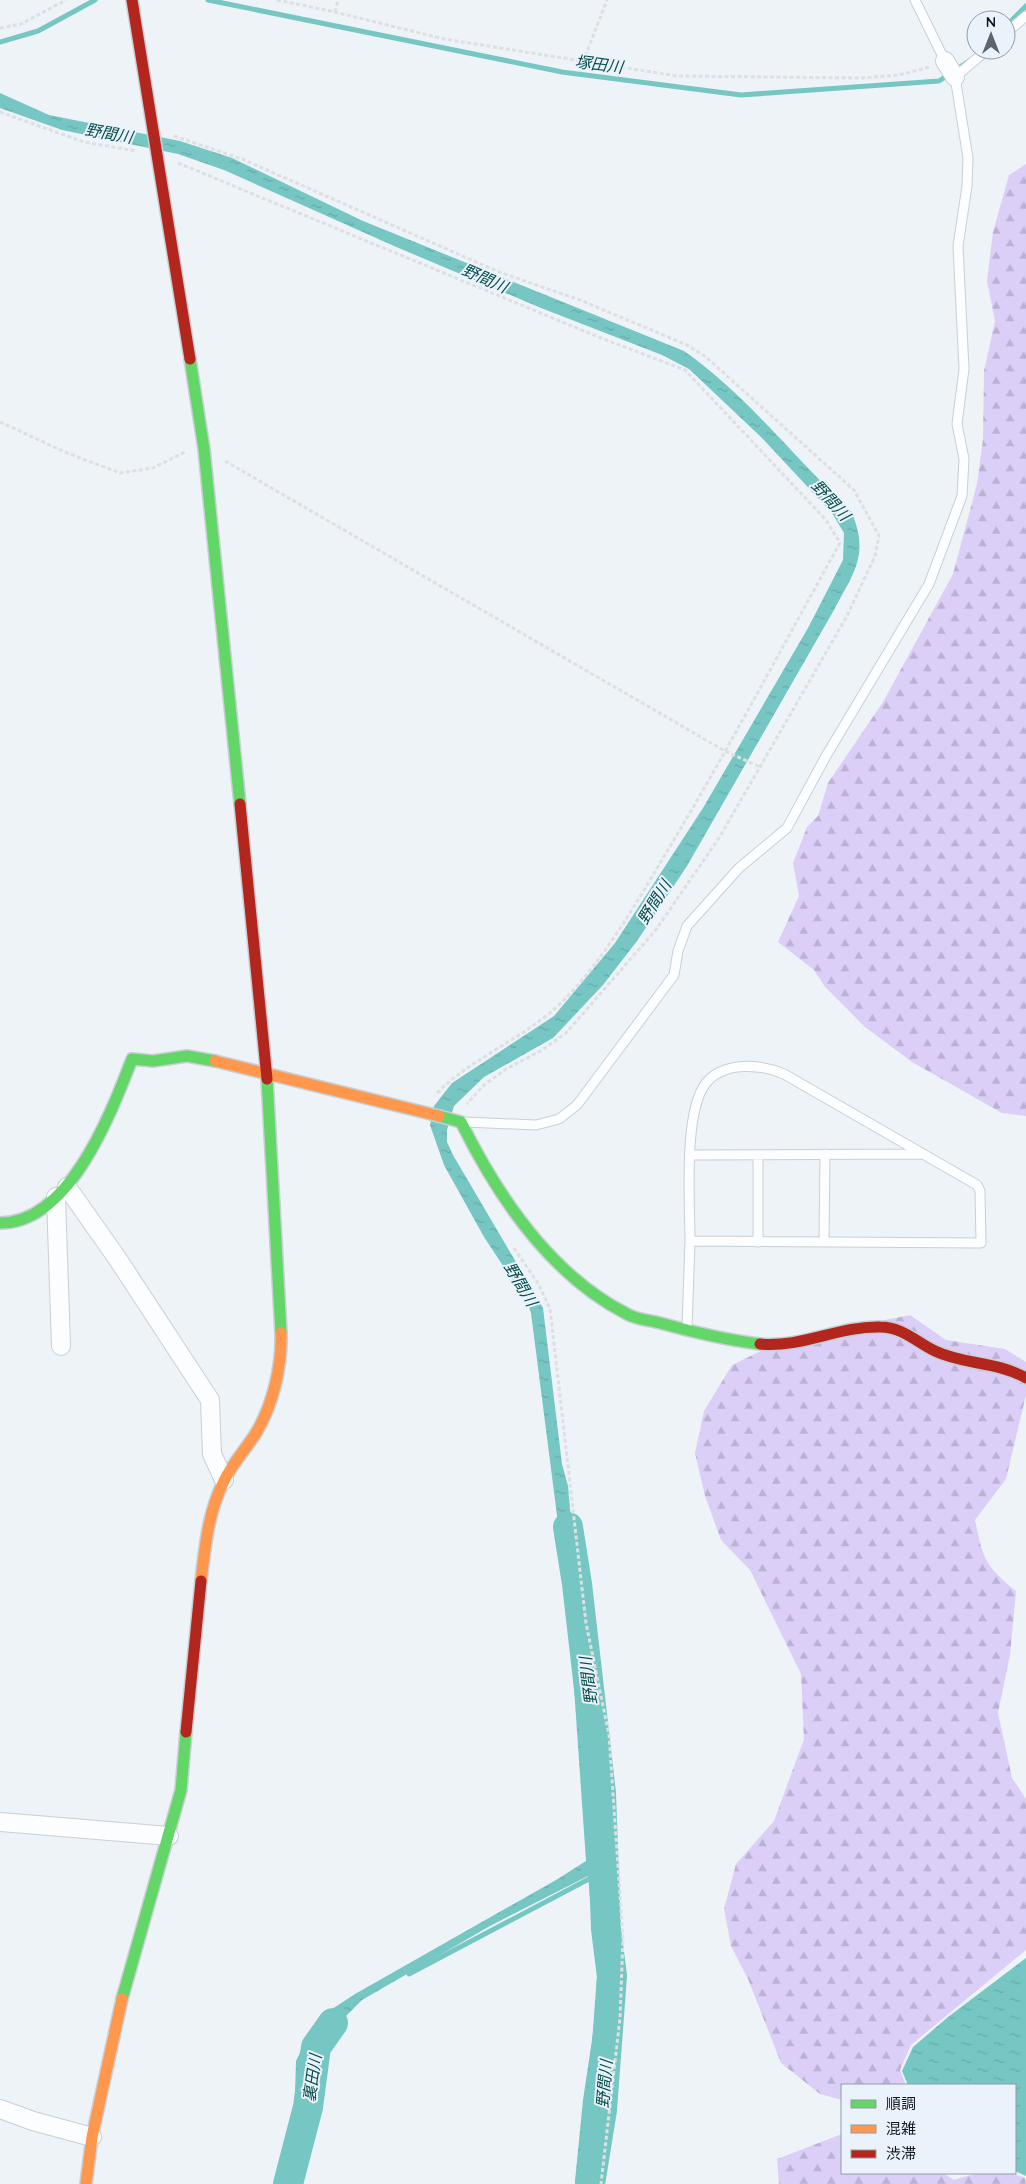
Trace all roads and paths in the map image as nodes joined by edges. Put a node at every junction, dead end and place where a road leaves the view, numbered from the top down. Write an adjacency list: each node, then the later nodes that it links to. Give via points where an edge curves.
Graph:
1 (66, 0): 10 (path, via 21,24)
2 (132, 0): 16 (street)
3 (277, 0): 7 (path)
4 (338, 0): 7 (path)
5 (607, 0): 13 (path)
6 (915, 0): 11 (lane)
7 (335, 12): 13 (path, via 444,39)
8 (1026, 16): 9 (lane)
9 (1016, 24)
10 (0, 28)
11 (945, 60): 13 (path, via 925,70 861,78 676,76); 14 (street)
12 (975, 60): 14 (lane)
13 (583, 62)
14 (955, 77): 24 (lane, via 968,158 958,246 964,369 957,424 964,459 962,496 929,584 826,756 787,828 739,868 687,926 674,975 577,1105 560,1119 536,1125)
15 (0, 112): 17 (path, via 84,142)
16 (151, 129): 17 (street); 21 (path, via 242,159 499,272 580,300 687,345 706,357 854,490 879,536 874,556 847,616)
17 (155, 154): 19 (street); 20 (path, via 685,370 826,520 840,543)
18 (0, 422): 19 (path, via 67,453 120,472 152,468 188,450)
19 (204, 448): 20 (path); 22 (street)
20 (724, 751): 21 (path); 23 (path, via 639,898 566,998 537,1024 485,1054 444,1086 428,1102)
21 (760, 767): 24 (path, via 719,838 655,931 566,1033 484,1085 465,1107)
22 (267, 1073): 23 (street); 29 (street, via 187,1056 154,1061 132,1059 108,1119 86,1160); 38 (street, via 281,1339 278,1371 272,1397 257,1431)
23 (426, 1112): 24 (street)
24 (461, 1122): 35 (street, via 477,1156 553,1261 627,1314)
25 (825, 1154): 26 (lane); 28 (lane); 33 (lane)
26 (923, 1154): 27 (lane, via 784,1074 764,1067 741,1067 718,1073 699,1094); 33 (lane, via 977,1185 980,1191 981,1243)
27 (690, 1155): 28 (lane); 31 (lane)
28 (758, 1155): 32 (lane)
29 (62, 1192): 30 (street, via 20,1221); 36 (street); 38 (street, via 117,1258 210,1400 212,1454)
30 (0, 1223)
31 (690, 1241): 32 (lane); 35 (lane)
32 (758, 1242): 33 (lane)
33 (824, 1242)
34 (512, 1245): 44 (path, via 539,1285 550,1309 586,1622 609,1736 623,1939 620,2018)
35 (687, 1330): 37 (street, via 779,1345 866,1329 891,1328 941,1354 1013,1369)
36 (61, 1346)
37 (1026, 1378)
38 (224, 1480): 40 (street, via 206,1536 181,1790)
39 (0, 1822): 40 (street)
40 (169, 1836): 42 (street, via 128,1973)
41 (0, 2109): 42 (street)
42 (92, 2137): 43 (street)
43 (86, 2184)
44 (602, 2184)

